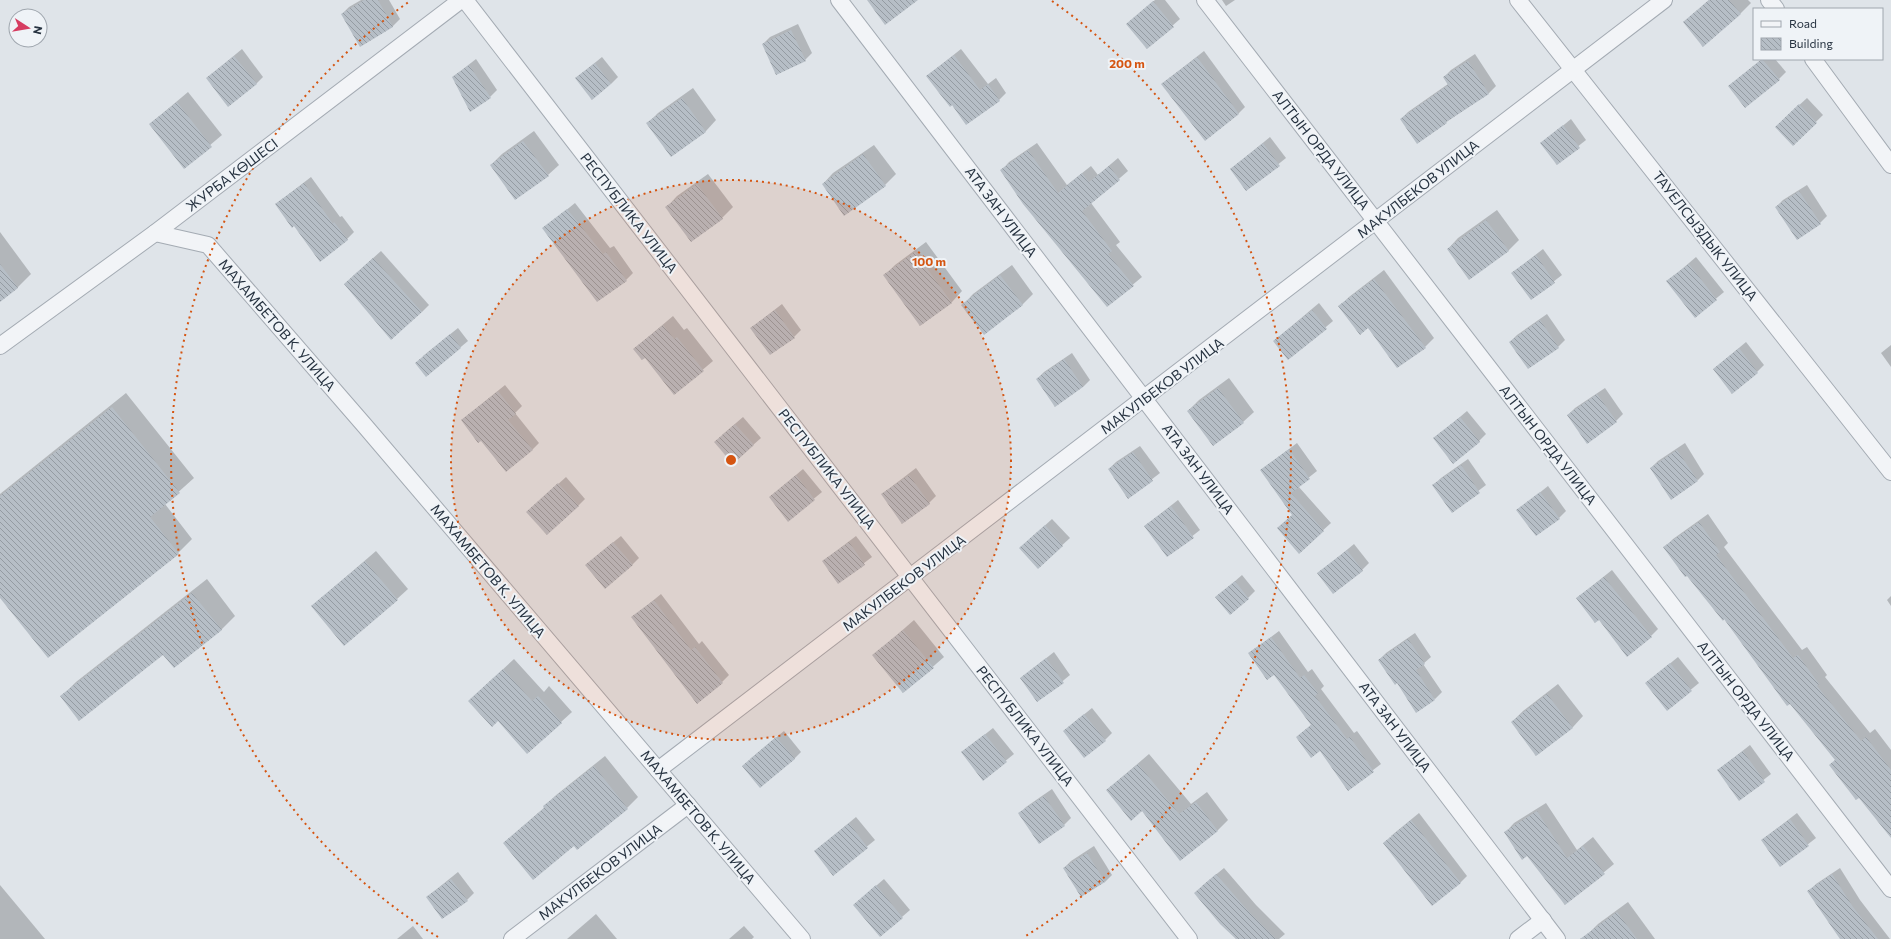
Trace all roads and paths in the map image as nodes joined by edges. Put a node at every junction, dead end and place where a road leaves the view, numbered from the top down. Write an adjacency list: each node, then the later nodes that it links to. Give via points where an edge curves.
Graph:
1 (461, 0): 13 (street, ЖУРБА КӨШЕСІ)
2 (465, 0): 17 (street, РЕСПУБЛИКА УЛИЦА)
3 (839, 0): 15 (street, АТА ЗАН УЛИЦА)
4 (1205, 0): 12 (street, АЛТЫН ОРДА УЛИЦА)
5 (1518, 0): 10 (street, ТАУЕЛСЫЗДЫК УЛИЦА)
6 (1664, 0): 10 (street, МАКУЛБЕКОВ УЛИЦА)
7 (1769, 0): 8 (street)
8 (1775, 8)
9 (1814, 60): 11 (street)
10 (1573, 70): 12 (street, МАКУЛБЕКОВ УЛИЦА); 16 (street, ТАУЕЛСЫЗДЫК УЛИЦА)
11 (1891, 165)
12 (1376, 222): 15 (street, МАКУЛБЕКОВ УЛИЦА); 20 (street, АЛТЫН ОРДА УЛИЦА)
13 (155, 233): 14 (street, ЖУРБА КӨШЕСІ); 18 (street, МАХАМБЕТОВ К. УЛИЦА, via 208,245)
14 (0, 346)
15 (1144, 399): 17 (street, МАКУЛБЕКОВ УЛИЦА); 21 (street, АТА ЗАН УЛИЦА)
16 (1891, 472)
17 (910, 578): 18 (street, МАКУЛБЕКОВ УЛИЦА); 24 (street, РЕСПУБЛИКА УЛИЦА)
18 (658, 770): 19 (street, МАХАМБЕТОВ К. УЛИЦА)
19 (688, 805): 22 (street, МАКУЛБЕКОВ УЛИЦА); 23 (street, МАХАМБЕТОВ К. УЛИЦА)
20 (1891, 889)
21 (1542, 920): 25 (street); 26 (street, АТА ЗАН УЛИЦА)
22 (512, 939)
23 (802, 939)
24 (1189, 939)
25 (1518, 939)
26 (1557, 939)

